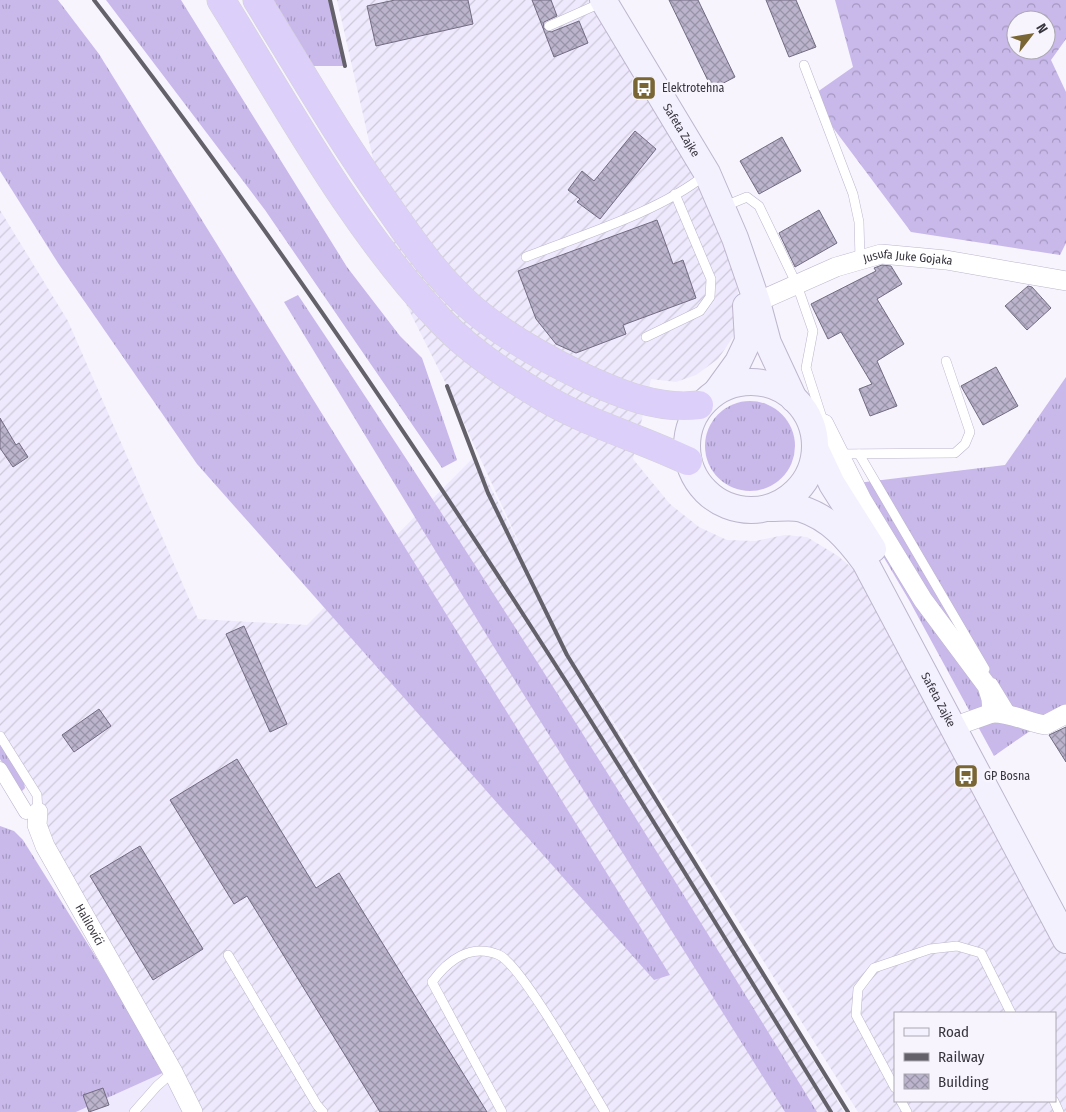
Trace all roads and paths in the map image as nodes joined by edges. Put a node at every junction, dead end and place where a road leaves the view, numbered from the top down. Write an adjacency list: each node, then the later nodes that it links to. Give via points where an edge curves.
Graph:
1 (221, 0): 21 (highway, via 337,187 392,263 441,321 492,364 541,396 574,414)
2 (257, 0): 17 (highway, via 363,171 414,244 474,310 511,336 604,386 658,405 677,408)
3 (603, 1): 4 (lane); 6 (main road, Safeta Zajke)
4 (549, 26)
5 (804, 65): 10 (lane, via 853,194 859,222)
6 (708, 173): 7 (lane); 8 (main road, Safeta Zajke)
7 (675, 194): 9 (lane); 15 (lane, via 712,279 710,297 700,311)
8 (723, 207): 11 (main road, Safeta Zajke); 13 (lane, via 747,197 759,206)
9 (526, 257)
10 (860, 259): 12 (street, Jusufa Juke Gojaka, via 881,254 946,260); 13 (street, Jusufa Juke Gojaka)
11 (744, 270): 14 (main road, Safeta Zajke); 17 (main road, Safeta Zajke, via 748,341 738,362)
12 (1066, 281)
13 (798, 285): 14 (street, Jusufa Juke Gojaka); 18 (lane, via 813,332 806,368)
14 (757, 302): 18 (main road, Safeta Zajke, via 768,343)
15 (646, 337)
16 (946, 361): 20 (lane, via 970,432 965,444 955,453)
17 (708, 398): 18 (main road, via 736,384 757,382 770,385); 21 (main road, Safeta Zajke, via 690,425 686,443)
18 (809, 414): 19 (main road, Safeta Zajke, via 813,430)
19 (826, 451): 20 (lane); 22 (main road, Safeta Zajke, via 813,461 802,485 783,503); 23 (street, via 923,600 987,686 992,699); 26 (main road, Safeta Zajke, via 828,477 876,553)
20 (859, 454): 25 (lane, via 934,586)
21 (688, 461): 22 (main road, Safeta Zajke, via 696,481 710,497 722,504 750,511)
22 (771, 508): 31 (main road, Safeta Zajke, via 801,508 824,519 845,536 865,562)
23 (992, 713): 25 (street, via 1000,712); 26 (street)
24 (1066, 714): 25 (street, via 1045,725)
25 (1019, 719)
26 (964, 723): 30 (main road, Safeta Zajke)
27 (0, 736): 29 (lane, Halilovići, via 36,795)
28 (0, 770): 29 (street)
29 (32, 812): 34 (street, Halilovići, via 45,846)
30 (1066, 915)
31 (1066, 940)
32 (228, 955): 38 (lane)
33 (1010, 1012): 35 (lane, via 981,952 957,946 930,949 874,968 858,989 856,1015)
34 (173, 1072): 36 (lane); 37 (street, Halilovići)
35 (894, 1086)
36 (134, 1112)
37 (192, 1112)
38 (323, 1112)
39 (502, 1112): 40 (lane, via 432,982 458,956 481,950 501,955 529,987)
40 (605, 1112)

